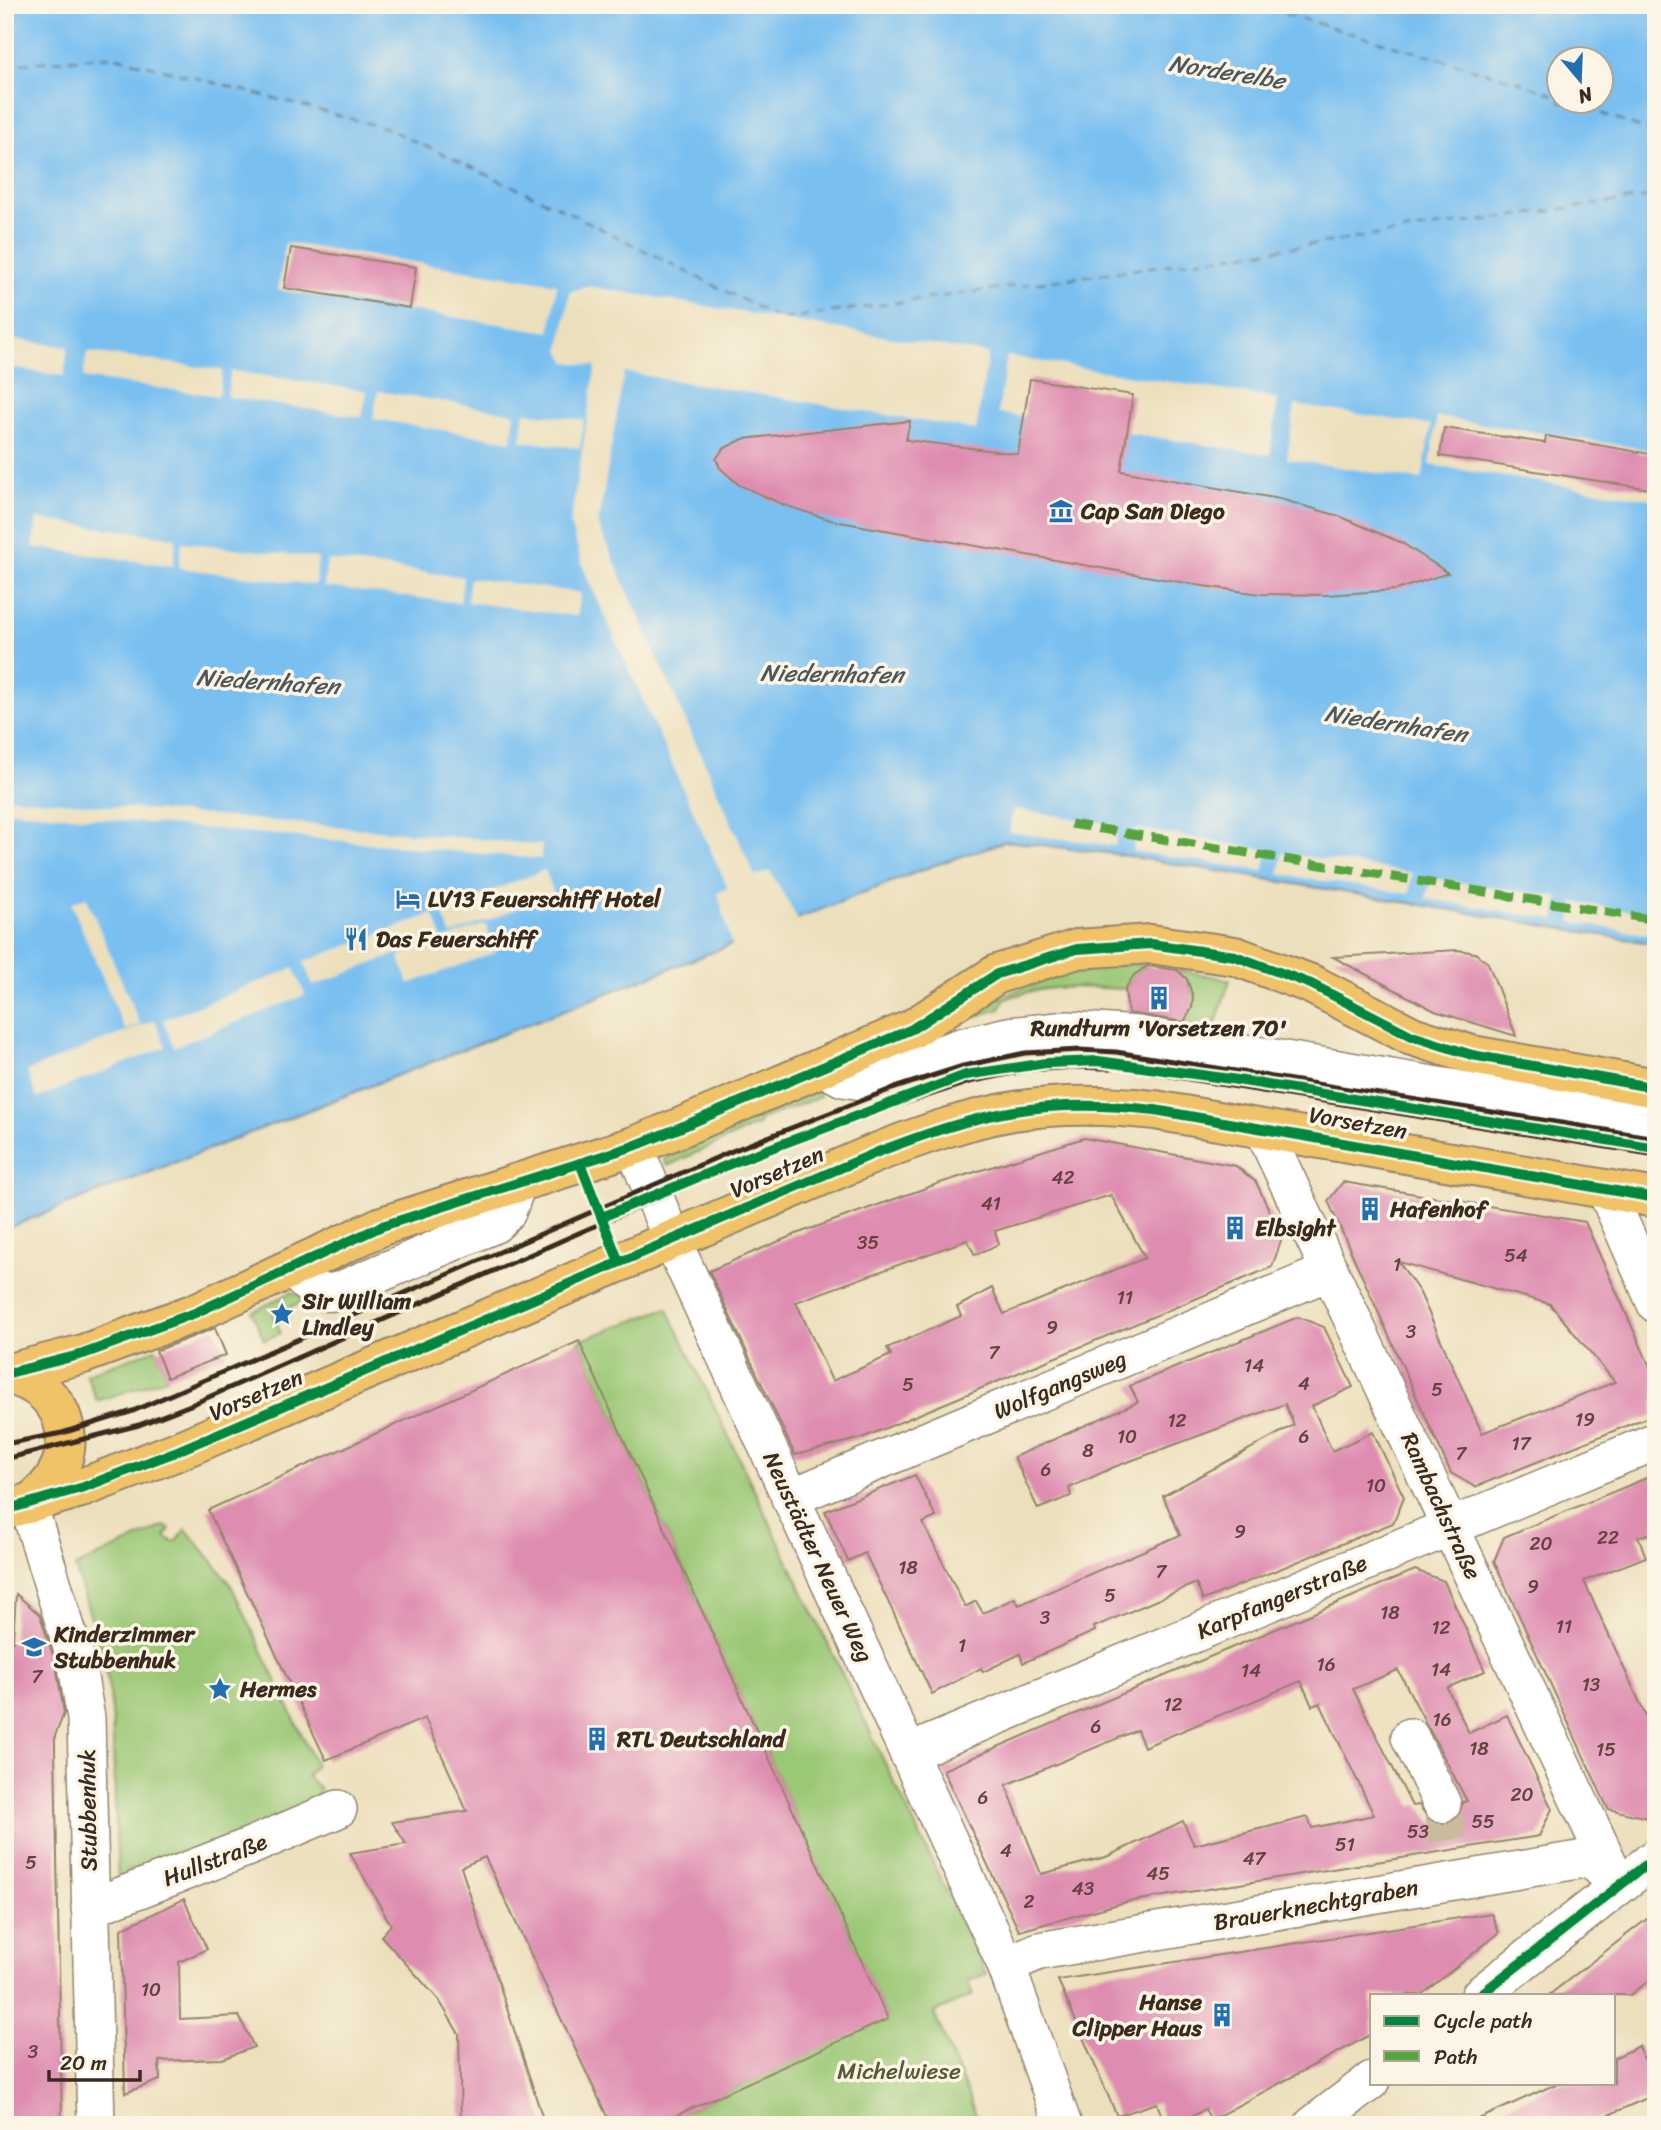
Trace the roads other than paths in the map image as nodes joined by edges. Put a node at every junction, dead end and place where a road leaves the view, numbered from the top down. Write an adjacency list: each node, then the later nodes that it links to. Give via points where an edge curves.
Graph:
1 (824, 1068): 2 (main road, via 912,1029 997,974 1045,957 1112,944 1184,947 1268,966 1412,1036 1472,1055); 3 (street, via 842,1078 862,1081 1008,1036 1079,1031 1138,1035); 5 (main road)
2 (1656, 1088)
3 (1656, 1123)
4 (1263, 1129): 6 (main road, Vorsetzen); 8 (main road, Vorsetzen, via 1108,1105 1001,1112 889,1148); 9 (street, Rambachstraße)
5 (634, 1146): 8 (street, Neustädter Neuer Weg); 11 (main road, via 382,1226 234,1297 83,1354)
6 (1606, 1190): 7 (main road, Vorsetzen); 10 (street)
7 (1656, 1198)
8 (672, 1240): 13 (street, Neustädter Neuer Weg); 14 (main road, Vorsetzen, via 175,1452)
9 (1330, 1271): 13 (street, Wolfgangsweg); 15 (street, Rambachstraße)
10 (1656, 1304)
11 (5, 1374): 14 (main road, via 27,1380 46,1394 65,1430 59,1473 51,1486)
12 (1656, 1441): 15 (street, Karpfangerstraße)
13 (790, 1498): 17 (street, Neustädter Neuer Weg)
14 (17, 1507): 22 (street, Stubbenhuk, via 82,1685)
15 (1451, 1527): 17 (street, Karpfangerstraße); 21 (street, Rambachstraße)
16 (1410, 1737): 18 (street)
17 (908, 1753): 23 (street, Neustädter Neuer Weg)
18 (1441, 1804)
19 (338, 1810): 22 (street, Hullstraße)
20 (1656, 1857): 21 (street)
21 (1618, 1885): 23 (street, Brauerknechtgraben, via 1590,1858 1452,1866 1039,1951); 24 (street)
22 (90, 1908): 26 (street, Stubbenhuk)
23 (1006, 1965): 27 (street, Neustädter Neuer Weg)
24 (1481, 1994)
25 (1370, 2082): 28 (street)
26 (96, 2125)
27 (1063, 2125)
28 (1313, 2125)

